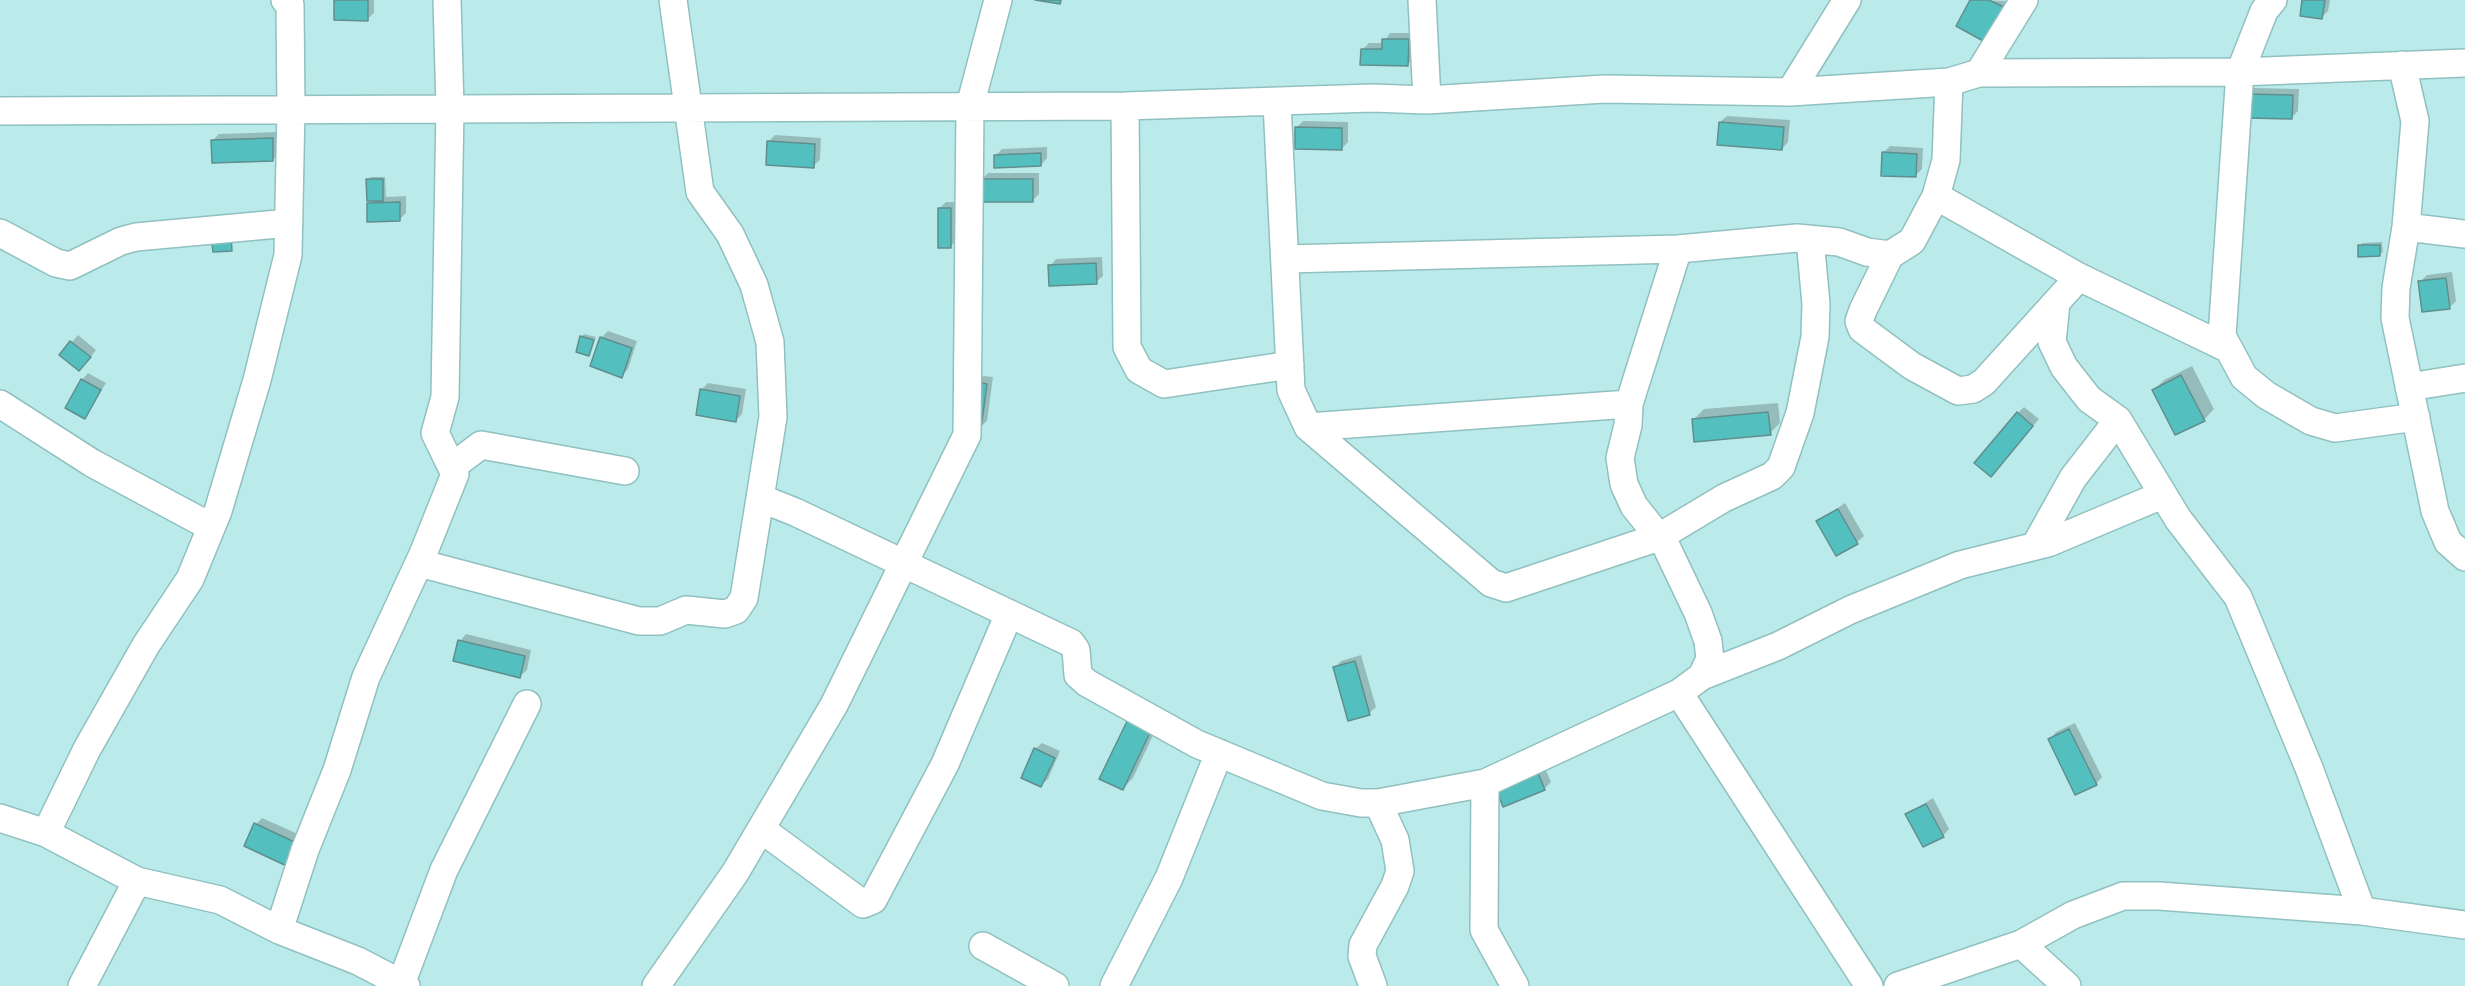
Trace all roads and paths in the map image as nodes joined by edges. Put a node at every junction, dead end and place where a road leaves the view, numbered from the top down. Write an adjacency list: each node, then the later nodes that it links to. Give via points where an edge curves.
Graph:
1 (285, 0): 20 (street, via 290,5)
2 (447, 0): 19 (street)
3 (673, 0): 21 (street)
4 (999, 0): 17 (street)
5 (1422, 0): 15 (street)
6 (1847, 0): 14 (street)
7 (2024, 0): 12 (street)
8 (2273, 0): 11 (street)
9 (2465, 63): 10 (street)
10 (2402, 65): 11 (street); 25 (street, via 2415,121)
11 (2240, 72): 12 (street); 34 (street, via 2222,336)
12 (1979, 73): 13 (street)
13 (1949, 82): 14 (street); 23 (street, via 1946,160)
14 (1790, 92): 15 (street, via 1604,89)
15 (1426, 100): 16 (street)
16 (1277, 103): 18 (street); 31 (street)
17 (970, 106): 18 (street); 21 (street); 52 (street, via 967,435)
18 (1125, 106): 35 (street, via 1127,347 1139,370 1164,384)
19 (450, 108): 20 (street); 21 (street); 43 (street, via 446,397 435,433)
20 (291, 109): 22 (street); 24 (street)
21 (687, 109): 46 (street, via 700,192 730,234 754,285 770,342 773,417)
22 (0, 111)
23 (1936, 196): 30 (street, via 1912,241); 32 (street)
24 (289, 223): 26 (street, via 136,237 70,266 56,263); 47 (street, via 288,255 257,380)
25 (2406, 227): 27 (street); 37 (street, via 2395,318)
26 (0, 233)
27 (2465, 234)
28 (1810, 239): 29 (street); 30 (street); 48 (street, via 1815,337 1800,413 1781,467 1772,476)
29 (1678, 249): 31 (street); 39 (street)
30 (1890, 255): 33 (street, via 1863,310 1859,321 1862,329 1912,366 1958,391 1973,389 1984,382)
31 (1286, 260): 35 (street)
32 (2079, 277): 33 (street); 34 (street)
33 (2056, 303): 41 (street, via 2052,342 2056,354 2089,399)
34 (2229, 349): 40 (street, via 2244,376 2266,395 2312,421 2335,428)
35 (1290, 365): 42 (street, via 1291,390)
36 (2465, 378): 37 (street)
37 (2409, 387): 40 (street)
38 (0, 404): 47 (street, via 92,463)
39 (1629, 404): 42 (street); 48 (street, via 1620,459 1624,484 1634,506)
40 (2416, 417): 50 (street, via 2435,512 2448,542)
41 (2118, 420): 45 (street); 49 (street, via 2073,478)
42 (1308, 427): 48 (street, via 1491,583 1506,588)
43 (453, 466): 44 (street, via 481,445); 51 (street, via 452,483)
44 (625, 471)
45 (2162, 495): 49 (street); 64 (street, via 2238,597 2309,768)
46 (760, 498): 51 (street, via 744,598 736,609 725,614 686,610 660,621 639,621); 52 (street)
47 (211, 527): 62 (street, via 190,579 98,728)
48 (1659, 537): 54 (street, via 1708,641 1710,659)
49 (2035, 546): 54 (street, via 1960,565)
50 (2465, 557)
51 (419, 562): 66 (street, via 366,677)
52 (903, 563): 53 (street); 61 (street, via 834,705)
53 (1009, 614): 57 (street, via 1071,643 1076,650 1078,675 1087,683); 61 (street, via 945,764 873,900 863,904)
54 (1702, 676): 55 (street)
55 (1679, 693): 58 (street); 76 (street)
56 (527, 704): 69 (street, via 444,870)
57 (1219, 753): 59 (street, via 1322,796); 73 (street, via 1169,878)
58 (1485, 783): 59 (street); 75 (street, via 1484,930)
59 (1378, 803): 74 (street, via 1395,840 1400,872 1363,945 1362,956)
60 (0, 819): 62 (street)
61 (761, 829): 71 (street)
62 (46, 833): 63 (street)
63 (137, 881): 66 (street, via 220,900); 70 (street)
64 (2362, 911): 65 (street); 67 (street, via 2123,896 2073,915)
65 (2465, 925)
66 (279, 930): 69 (street)
67 (2020, 944): 77 (street); 78 (street)
68 (983, 946): 72 (street)
69 (404, 985)
70 (82, 986)
71 (656, 986)
72 (1055, 986)
73 (1114, 986)
74 (1373, 986)
75 (1515, 986)
76 (1869, 986)
77 (1898, 986)
78 (2067, 986)

